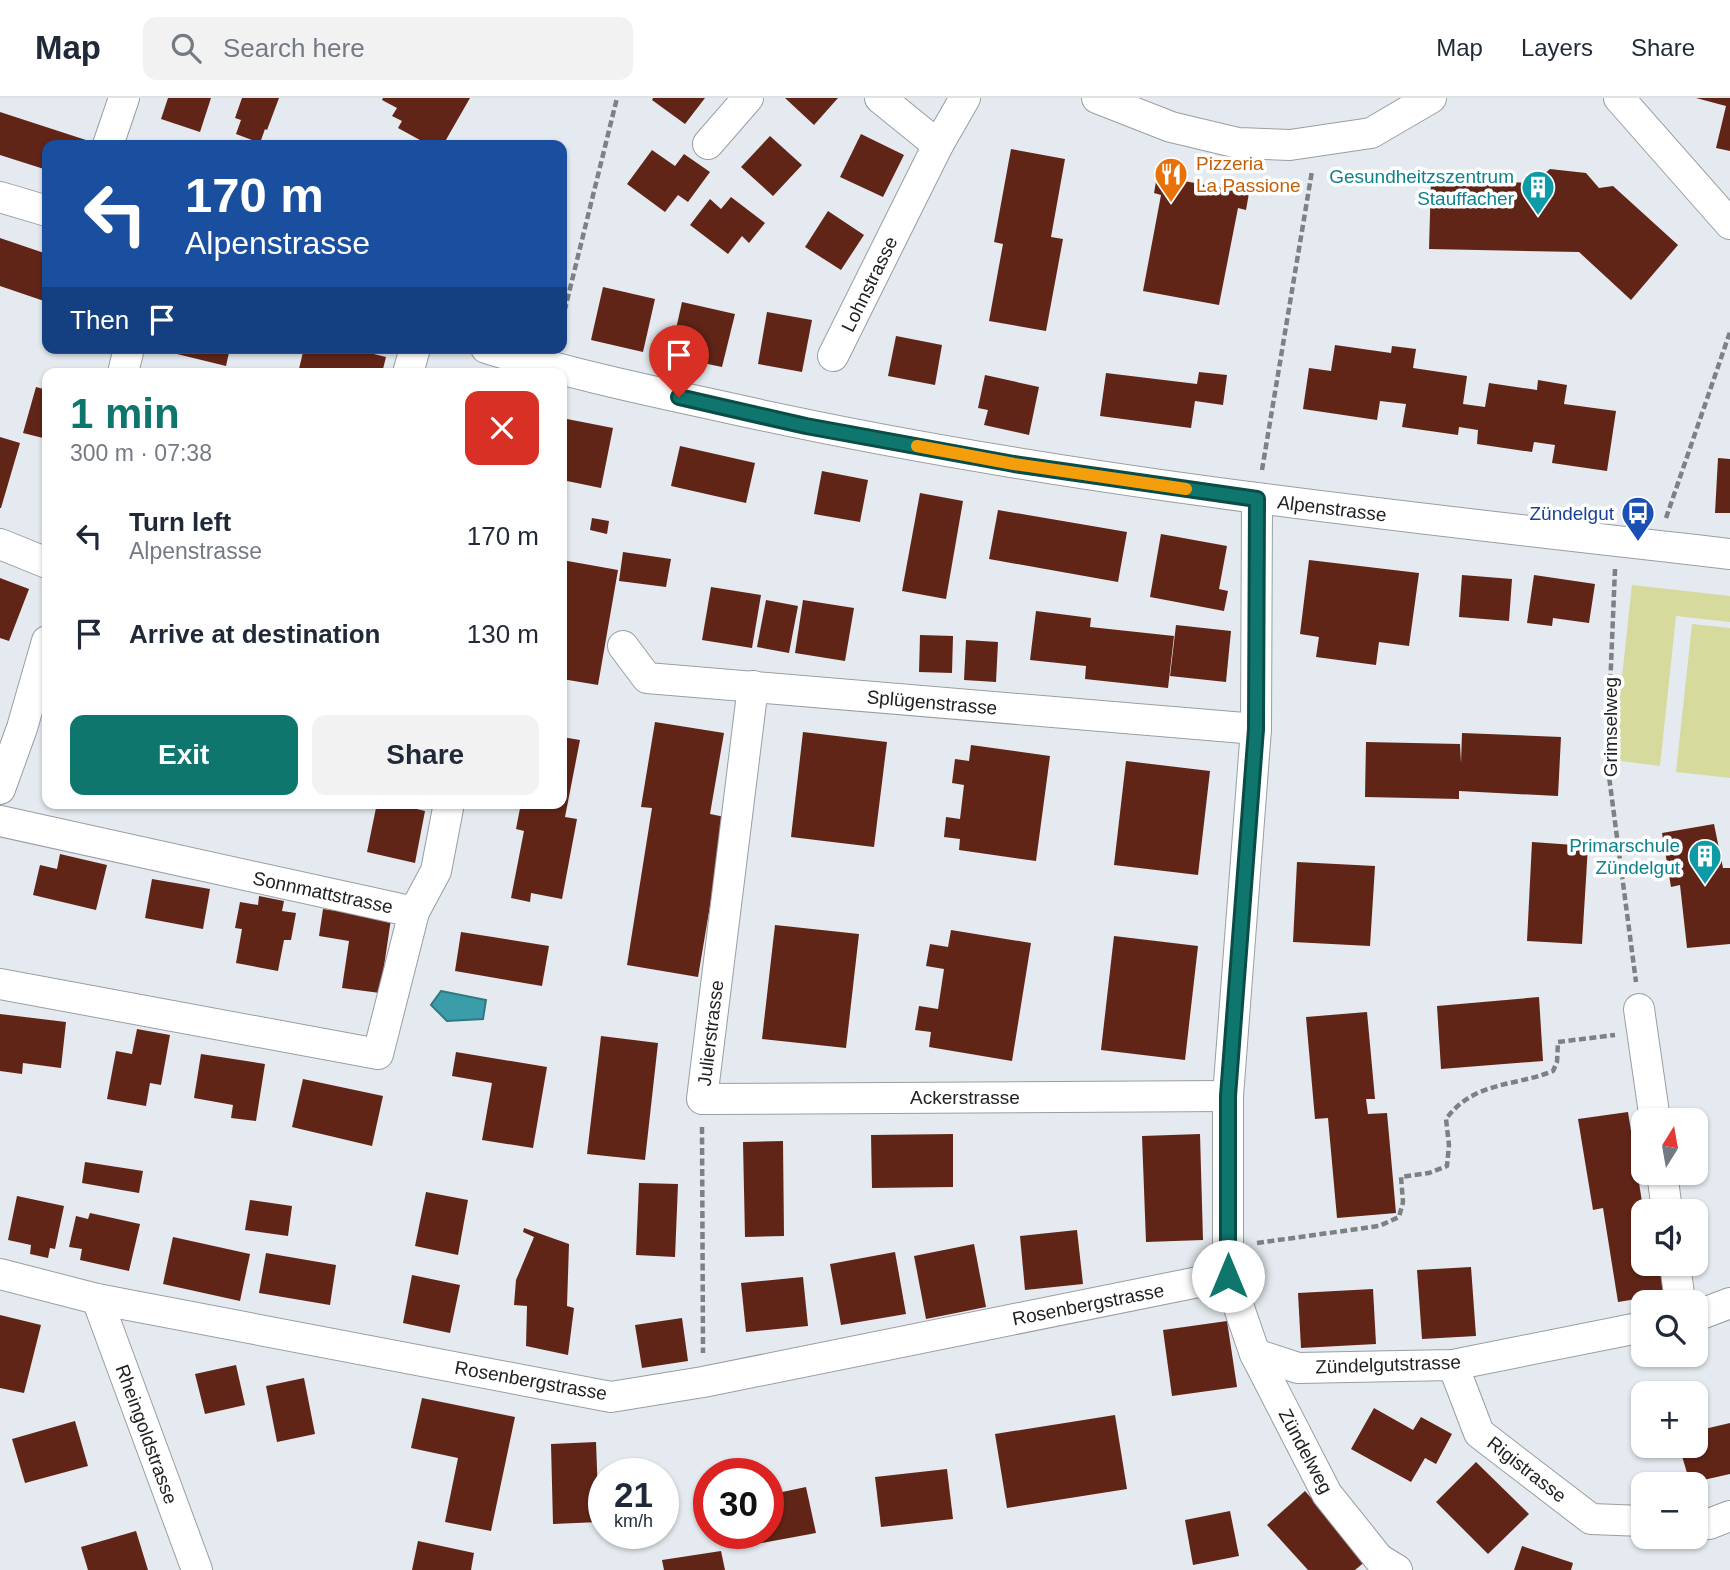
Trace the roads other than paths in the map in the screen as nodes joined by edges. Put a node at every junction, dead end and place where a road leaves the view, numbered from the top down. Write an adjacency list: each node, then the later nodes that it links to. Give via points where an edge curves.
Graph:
1 (124, 98): 8 (street)
2 (748, 98): 9 (street)
3 (880, 98): 10 (street)
4 (965, 98): 10 (street, Lohnstrasse)
5 (1097, 98): 6 (street, via 1171,127 1238,143 1290,145 1371,133)
6 (1431, 98)
7 (1619, 98): 13 (street)
8 (110, 140)
9 (708, 144)
10 (938, 145): 15 (street, Lohnstrasse)
11 (0, 197): 12 (street)
12 (42, 210)
13 (1730, 224)
14 (505, 354): 16 (street, Alpenstrasse)
15 (833, 356)
16 (549, 368)
17 (567, 372): 18 (street, Alpenstrasse, via 806,426 1014,464)
18 (1259, 488): 20 (street, Alpenstrasse); 25 (street)
19 (0, 544): 21 (street)
20 (1730, 554)
21 (42, 561)
22 (623, 646): 24 (street, Splügenstrasse, via 647,678)
23 (42, 658): 26 (street)
24 (753, 686): 25 (street, Splügenstrasse); 33 (street, Julierstrasse)
25 (1256, 729): 32 (street)
26 (0, 789)
27 (448, 809): 29 (street, via 436,872)
28 (0, 821): 29 (street, Sonnmattstrasse)
29 (414, 912): 30 (street, Sonnmattstrasse, via 378,1054)
30 (0, 984)
31 (1641, 1020): 34 (street)
32 (1228, 1096): 33 (street, Ackerstrasse); 36 (street)
33 (702, 1098)
34 (1653, 1108)
35 (0, 1274): 37 (street, Rosenbergstrasse)
36 (1228, 1276): 37 (street, Rosenbergstrasse, via 611,1397); 41 (street)
37 (97, 1299): 46 (street, Rheingoldstrasse)
38 (1730, 1303): 39 (street)
39 (1708, 1311)
40 (1631, 1329): 42 (street, Zündelgutstrasse)
41 (1255, 1354): 42 (street, Zündelgutstrasse, via 1298,1368); 47 (street, Zündelweg, via 1327,1494 1379,1559)
42 (1453, 1365): 44 (street, Rigistrasse, via 1479,1433 1591,1519)
43 (1730, 1516): 45 (street)
44 (1631, 1521)
45 (1708, 1524)
46 (197, 1570)
47 (1397, 1570)

